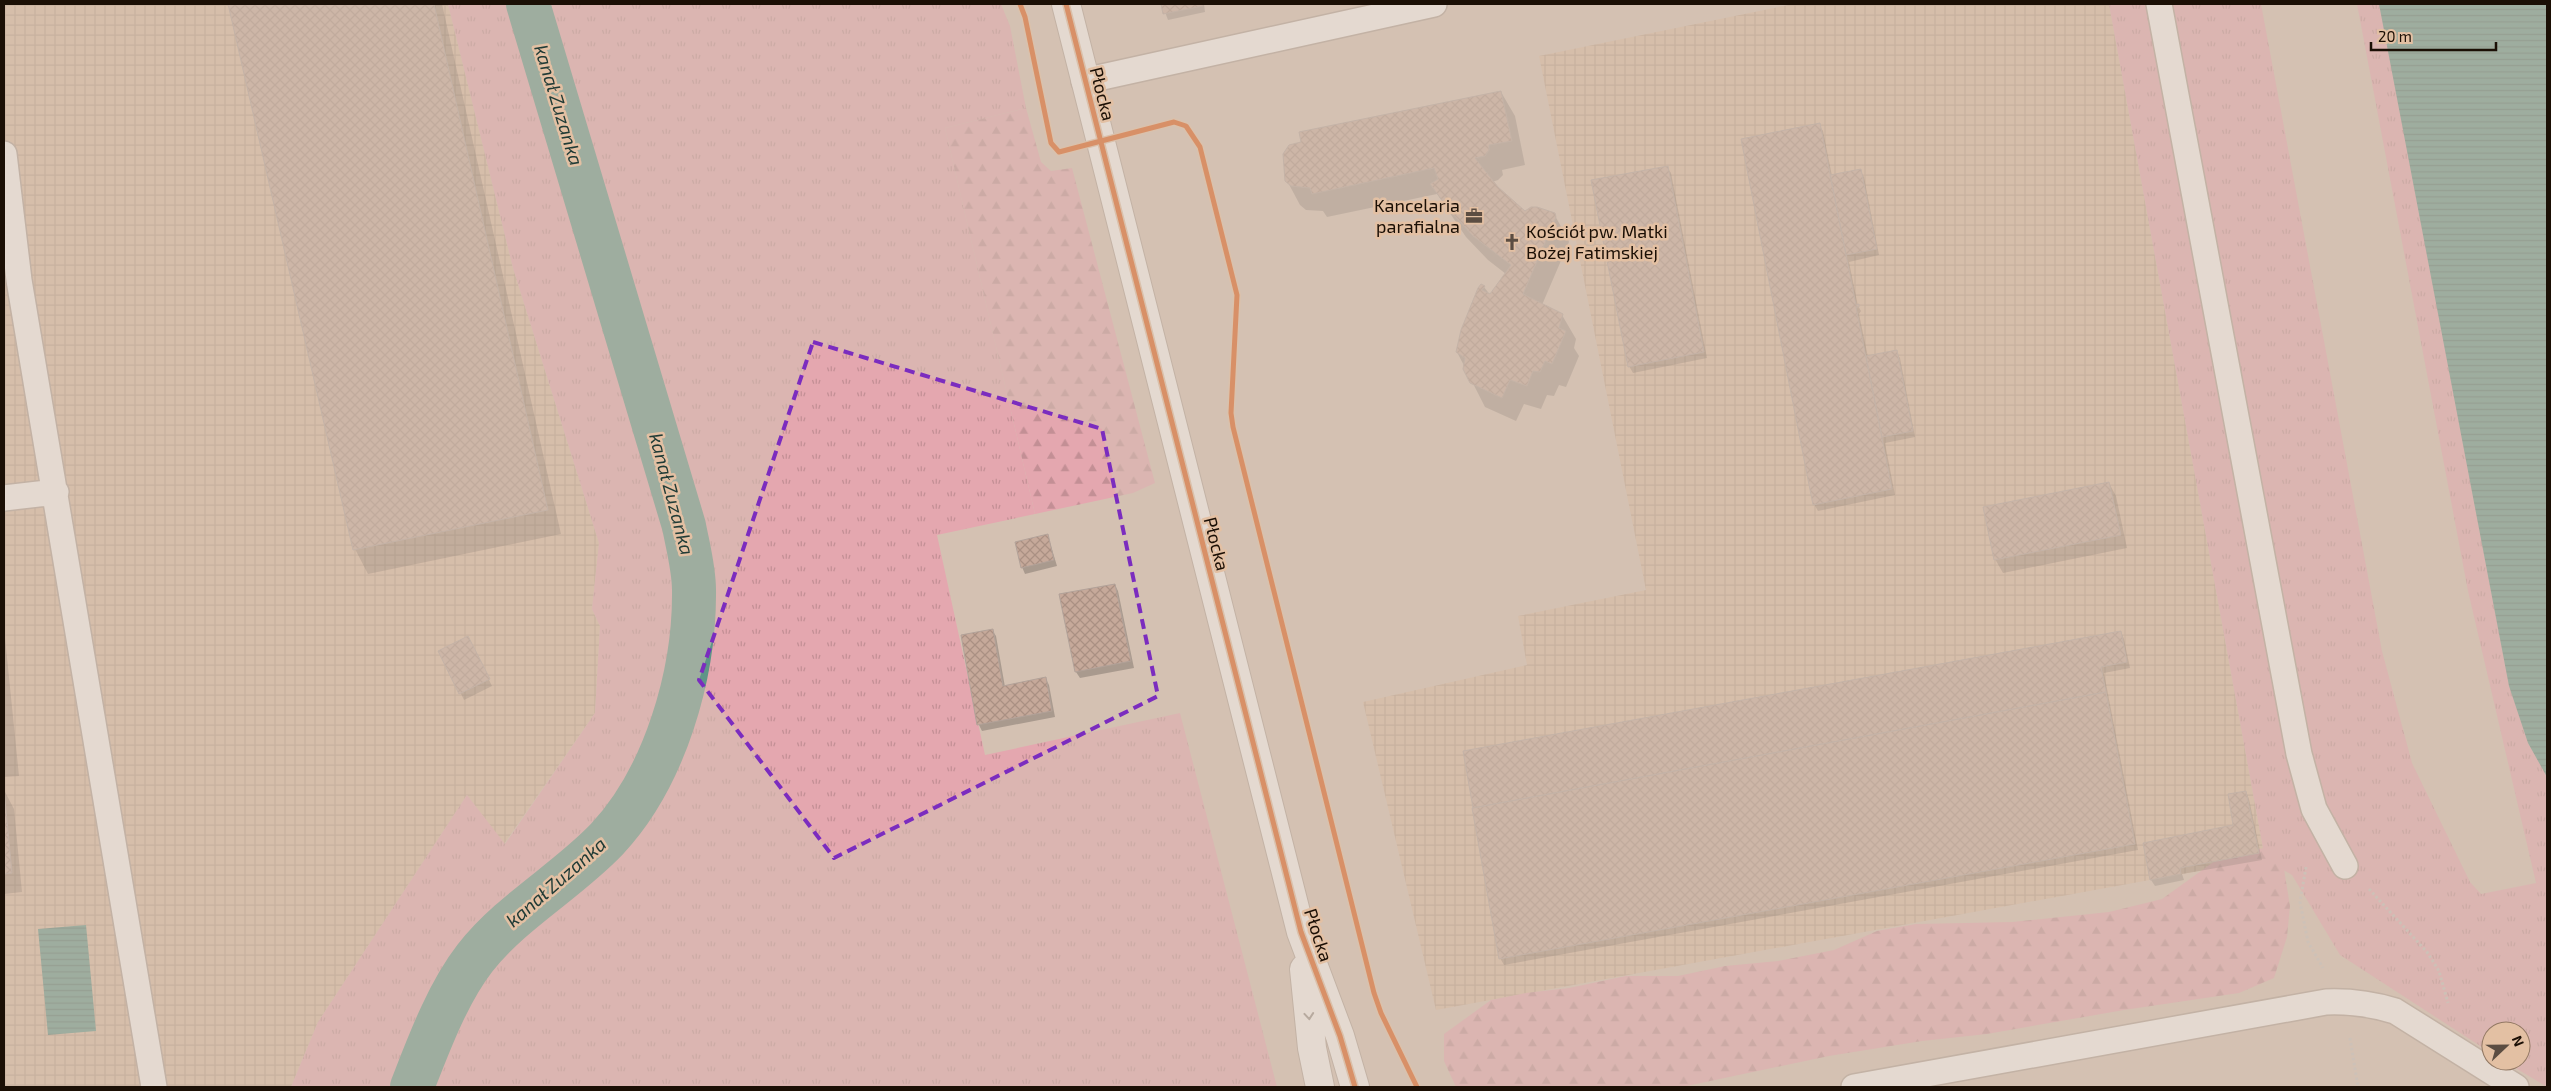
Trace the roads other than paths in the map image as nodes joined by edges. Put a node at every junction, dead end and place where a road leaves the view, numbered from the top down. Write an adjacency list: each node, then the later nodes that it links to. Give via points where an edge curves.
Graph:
1 (1066, 4): 4 (street, Płocka)
2 (1434, 4): 4 (lane)
3 (2159, 4): 8 (lane, via 2299,754 2314,809)
4 (1084, 81): 9 (street, Płocka)
5 (4, 154): 6 (lane, via 19,280)
6 (56, 492): 7 (lane); 10 (lane)
7 (4, 498)
8 (2345, 866)
9 (1301, 932): 11 (street, Płocka, one-way to 11, via 1312,1048); 12 (street, Płocka, via 1340,1036)
10 (154, 1087)
11 (1320, 1087)
12 (1355, 1087)
13 (1854, 1087): 14 (lane, via 2343,1001 2373,1004 2395,1011)
14 (2516, 1087)

